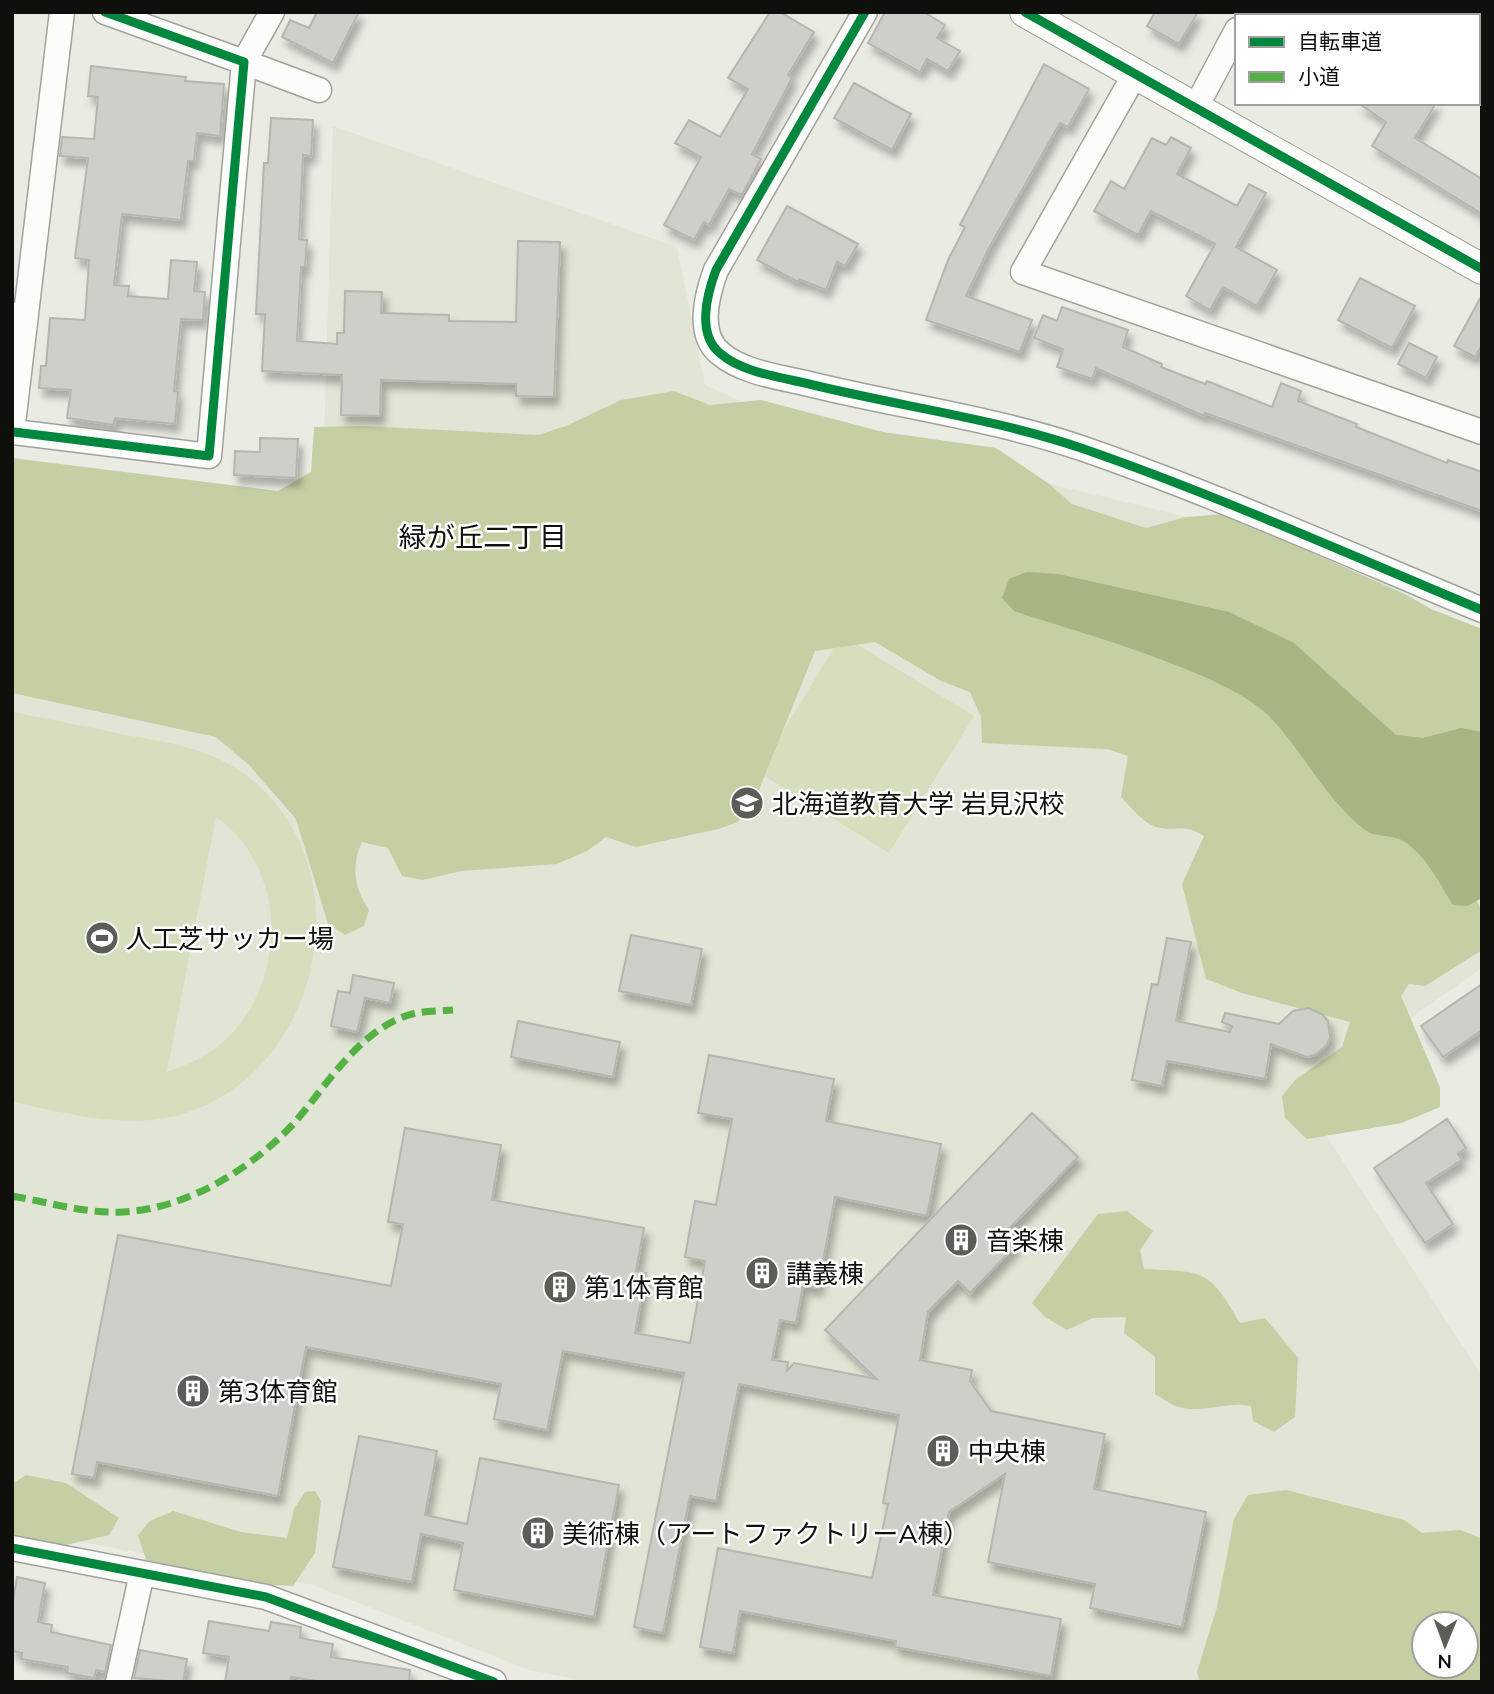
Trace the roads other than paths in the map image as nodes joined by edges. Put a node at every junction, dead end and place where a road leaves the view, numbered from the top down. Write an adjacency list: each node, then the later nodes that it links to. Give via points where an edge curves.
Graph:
1 (62, 12): 12 (street)
2 (106, 12): 7 (street)
3 (272, 12): 7 (street)
4 (865, 12): 15 (street, via 716,270 706,320 719,354 799,382 1083,449)
5 (1025, 12): 8 (street)
6 (1235, 34): 10 (street)
7 (244, 62): 9 (street); 13 (street, via 209,456)
8 (1135, 74): 10 (street); 14 (street, via 1023,272)
9 (319, 90)
10 (1196, 107): 11 (street)
11 (1482, 269)
12 (19, 315): 13 (street)
13 (13, 432)
14 (1482, 432)
15 (1482, 610)
16 (12, 1548): 17 (street)
17 (142, 1573): 18 (street, via 266,1597); 19 (street)
18 (487, 1681)
19 (118, 1682)

